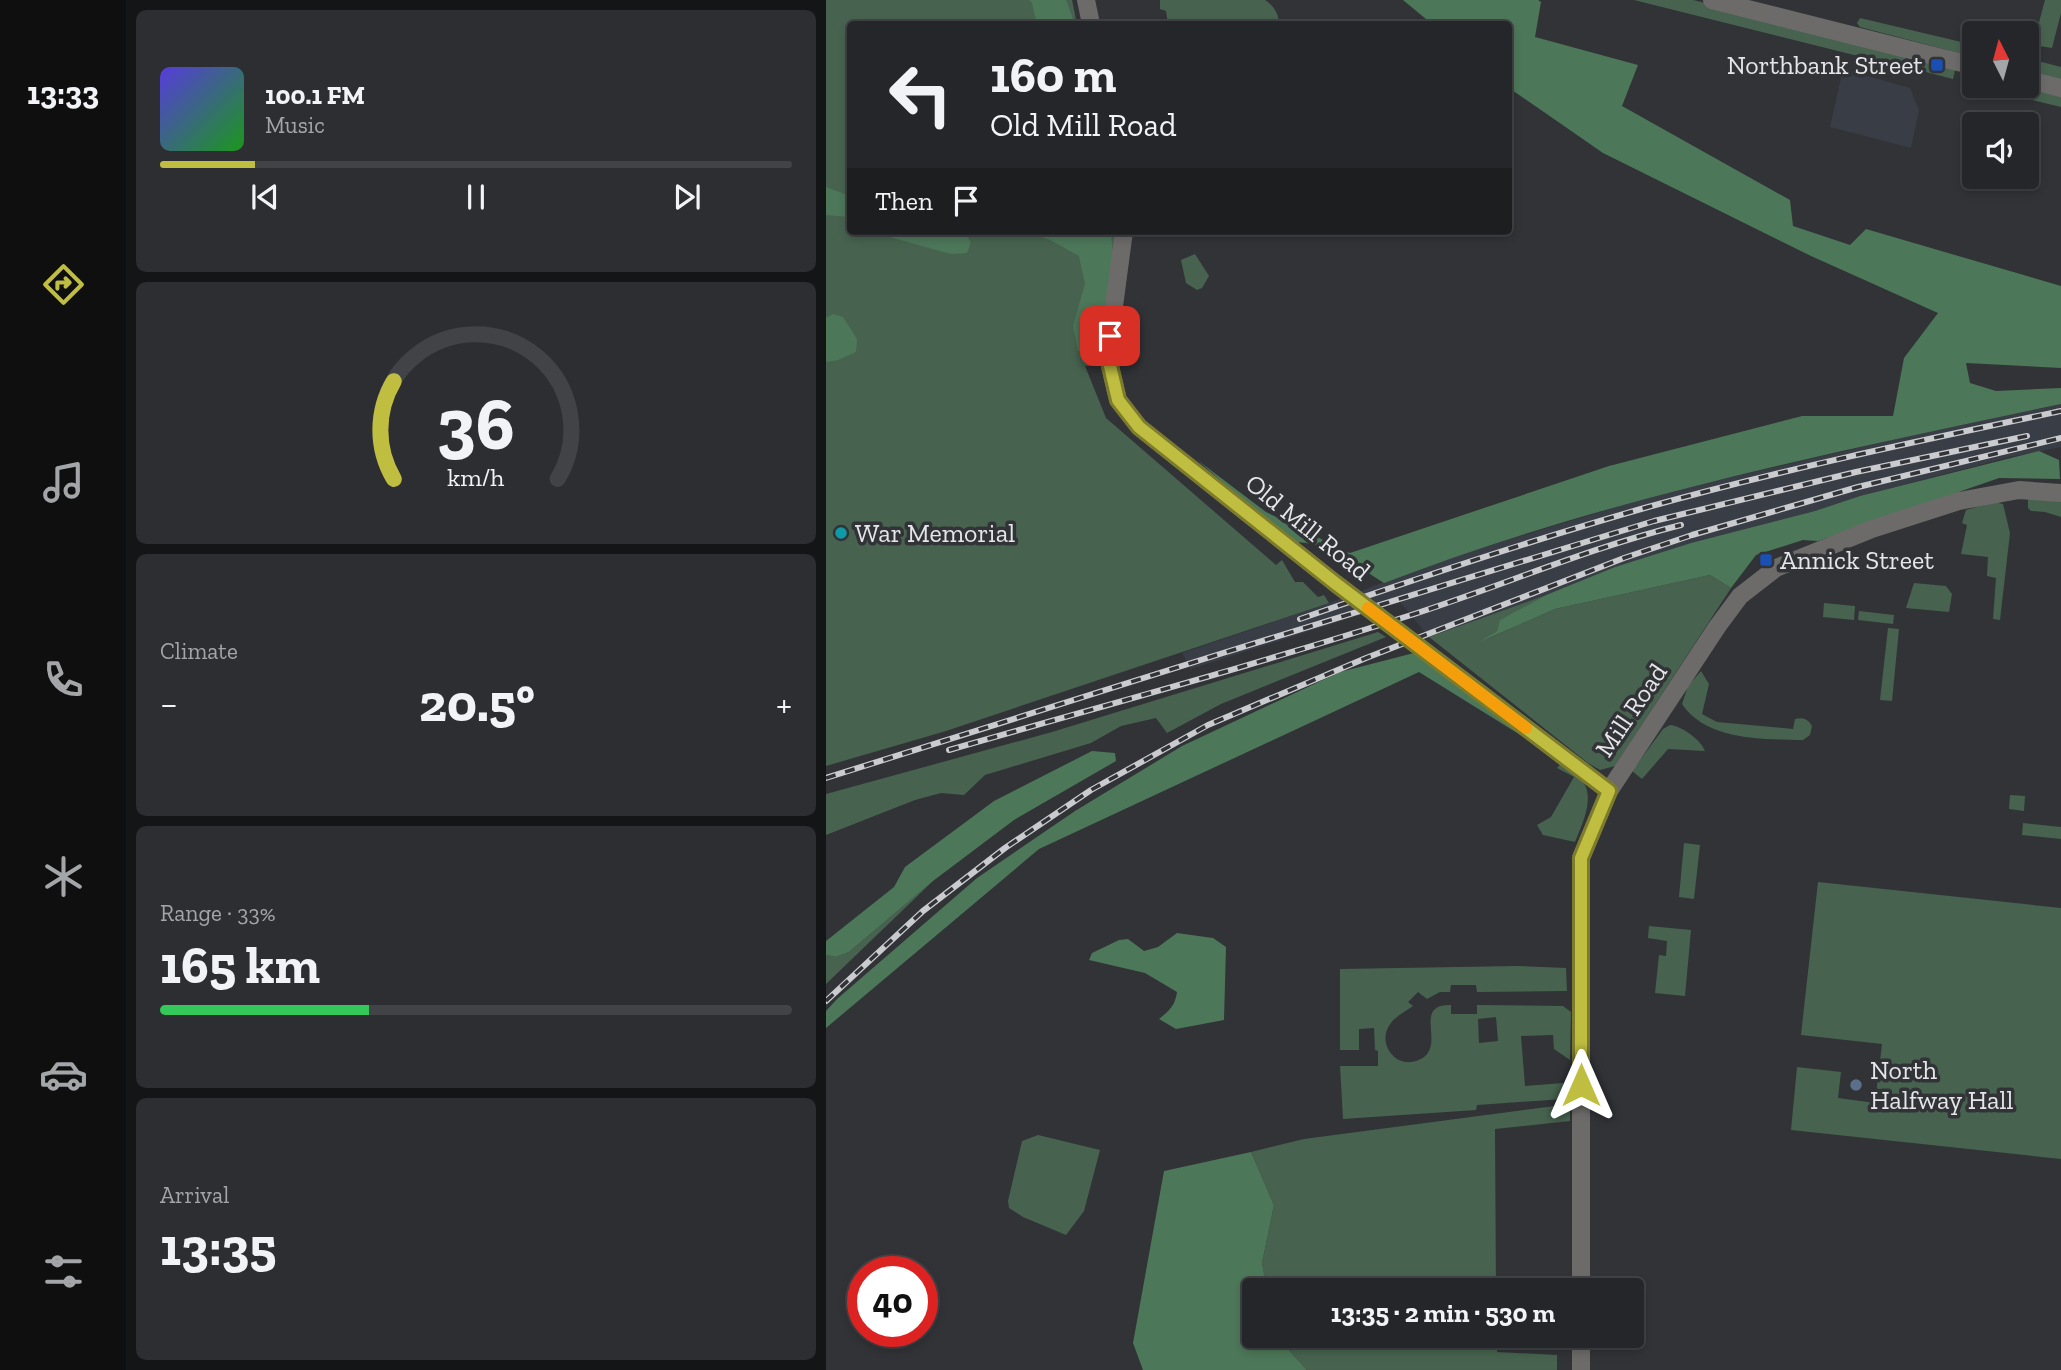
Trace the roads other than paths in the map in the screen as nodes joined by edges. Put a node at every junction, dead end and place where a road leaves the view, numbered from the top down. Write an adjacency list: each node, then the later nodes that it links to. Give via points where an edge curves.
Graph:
1 (1086, 0): 3 (street)
2 (1712, 0): 4 (street)
3 (1090, 21)
4 (1962, 63)
5 (2039, 82): 6 (street)
6 (2061, 88)
7 (1123, 235): 9 (street, Old Mill Road, via 1110,366 1118,400 1139,427)
8 (2061, 494): 9 (street, Mill Road, via 2019,490 1959,501 1872,529 1776,568 1740,596)
9 (1609, 791): 10 (street, Mill Road, via 1581,858)
10 (1581, 1278)
11 (1581, 1348): 12 (street)
12 (1581, 1370)

